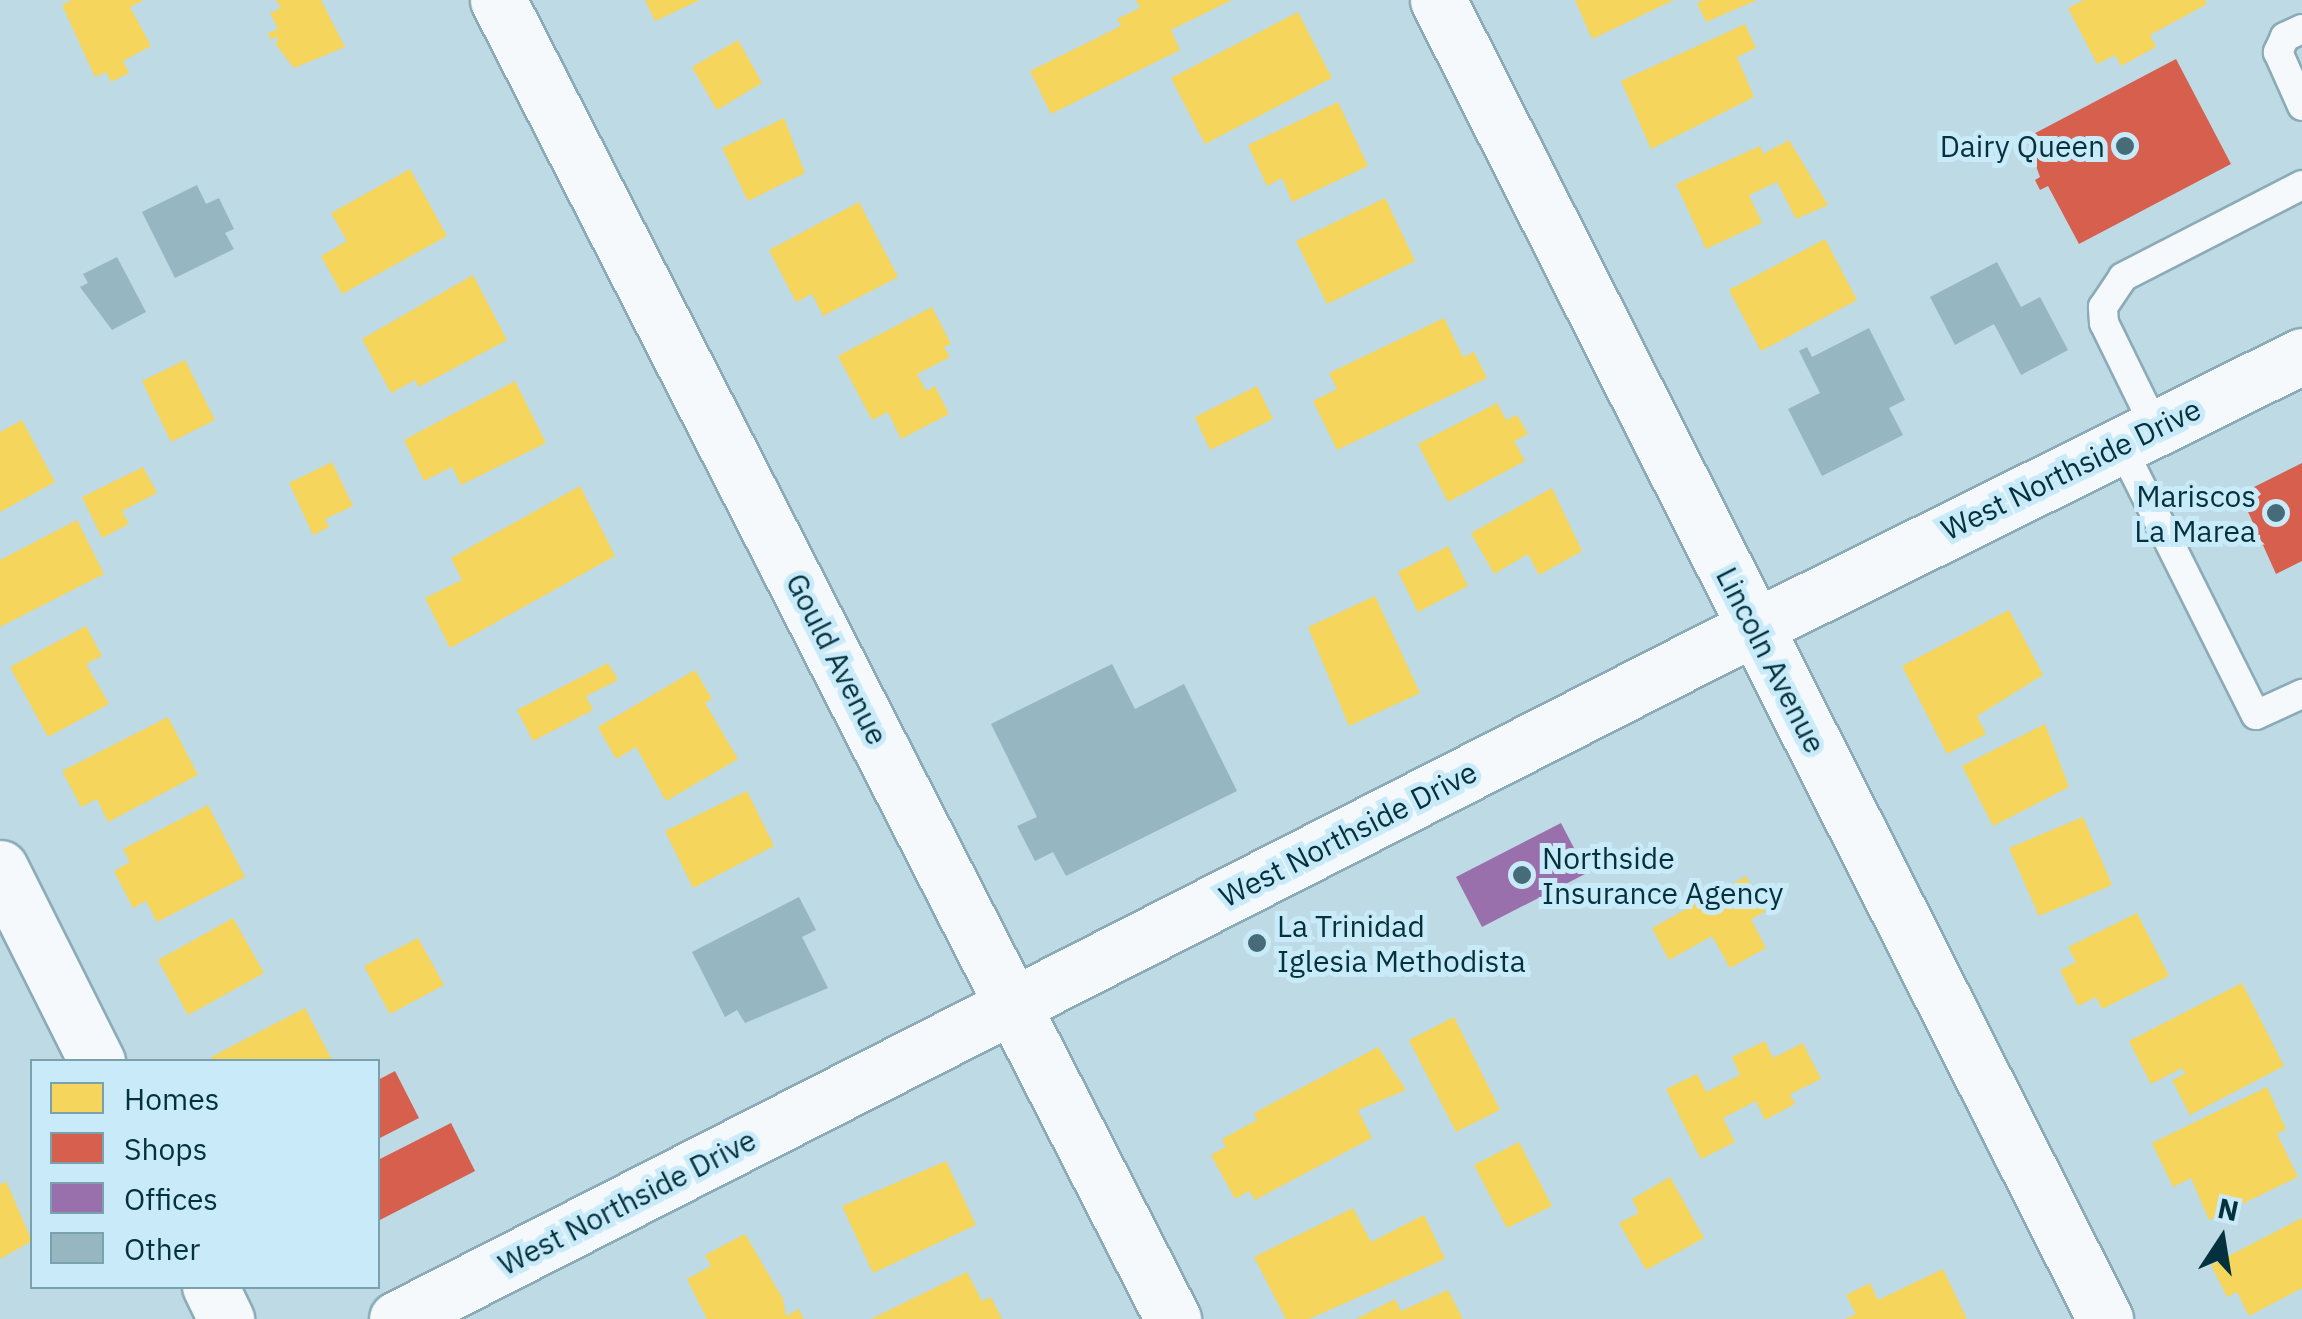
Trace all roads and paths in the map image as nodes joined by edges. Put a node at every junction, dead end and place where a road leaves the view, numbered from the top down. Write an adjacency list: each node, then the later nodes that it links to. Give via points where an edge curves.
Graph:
1 (498, 0): 11 (street, Gould Avenue)
2 (1438, 0): 8 (street, Lincoln Avenue)
3 (2302, 29): 4 (lane, via 2285,37 2278,52)
4 (2302, 106)
5 (2302, 185): 7 (lane, via 2123,277 2103,308 2104,323)
6 (2302, 356): 7 (street, West Northside Drive)
7 (2138, 436): 8 (street, West Northside Drive); 9 (lane, via 2256,715)
8 (1754, 627): 11 (street, West Northside Drive); 17 (street, Lincoln Avenue)
9 (2302, 694)
10 (0, 868): 12 (street)
11 (1015, 1004): 15 (street, West Northside Drive); 16 (street, Gould Avenue)
12 (96, 1059)
13 (211, 1289): 14 (street)
14 (226, 1319)
15 (398, 1319)
16 (1173, 1319)
17 (2105, 1319)

